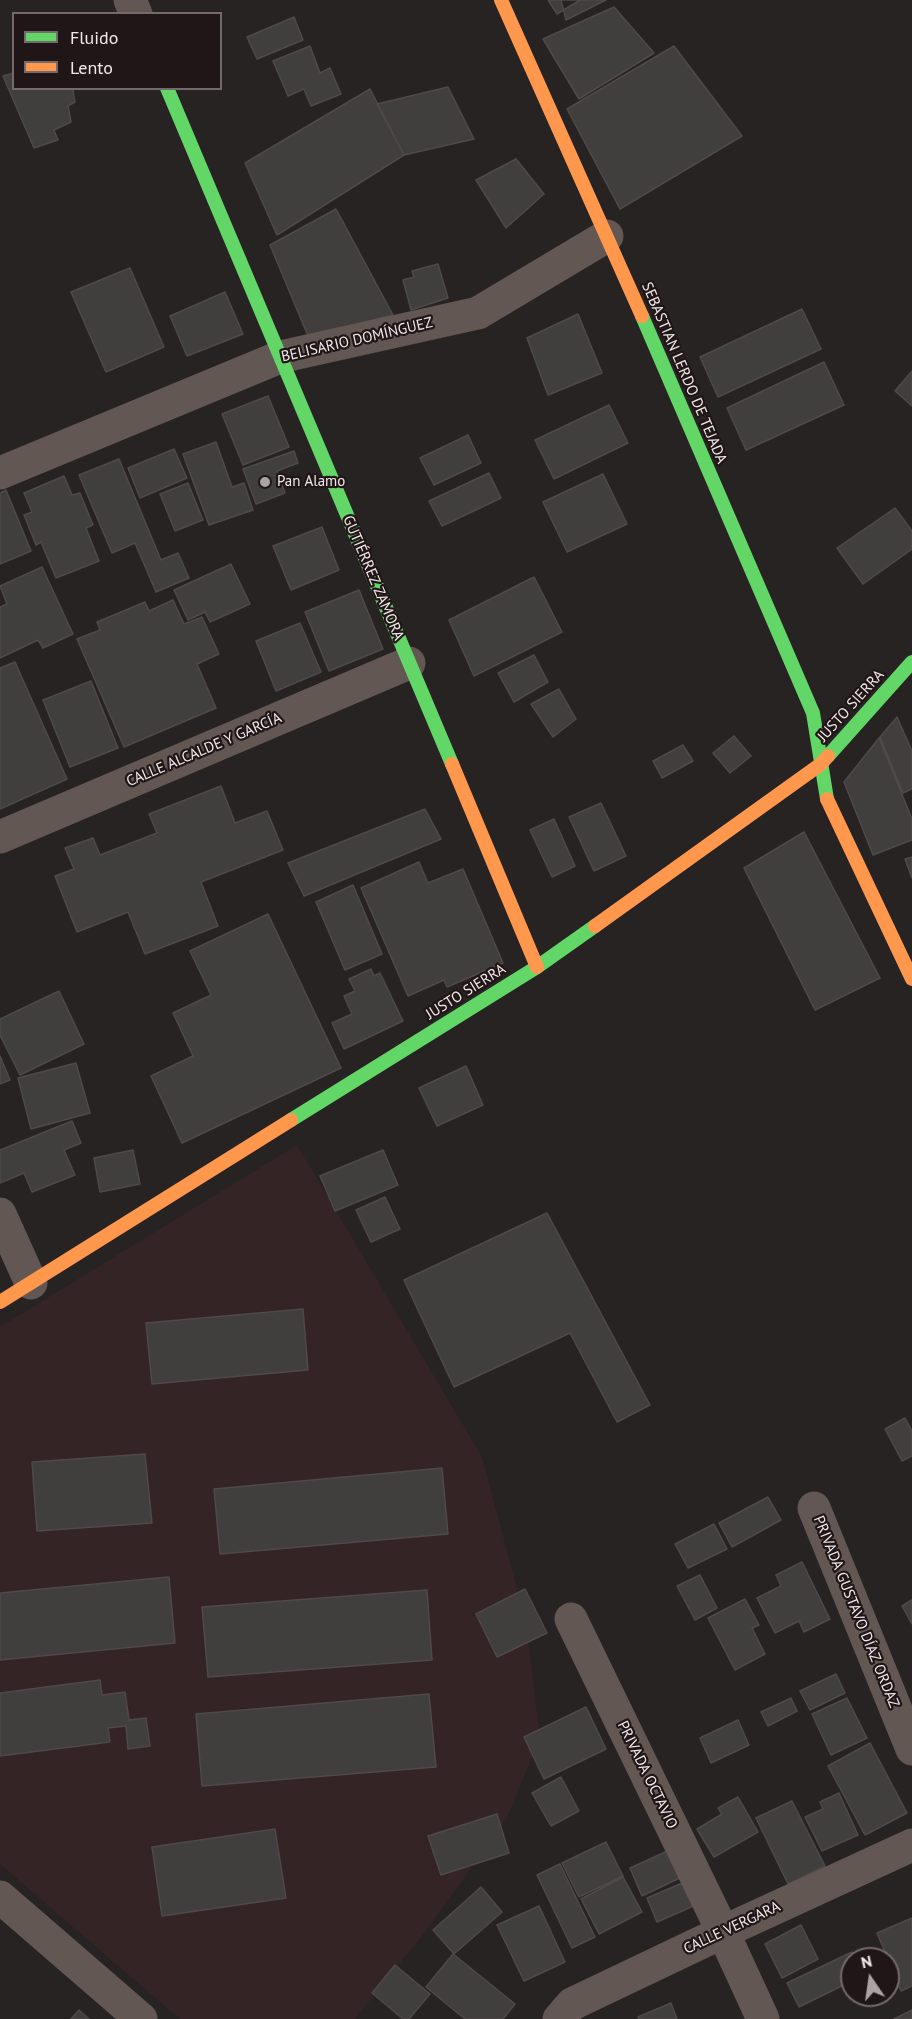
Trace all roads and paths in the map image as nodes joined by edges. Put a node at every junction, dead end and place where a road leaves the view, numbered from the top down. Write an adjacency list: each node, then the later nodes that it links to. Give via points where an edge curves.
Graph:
1 (501, 0): 3 (street, SEBASTIAN LERDO DE TEJADA)
2 (168, 90): 4 (street, GUTIÉRREZ ZAMORA)
3 (607, 236): 4 (street, BELISARIO DOMÍNGUEZ, via 478,313); 8 (street, SEBASTIAN LERDO DE TEJADA, via 813,712)
4 (280, 357): 5 (street, BELISARIO DOMÍNGUEZ); 7 (street, GUTIÉRREZ ZAMORA)
5 (0, 473)
6 (912, 662): 8 (street, JUSTO SIERRA)
7 (409, 663): 9 (street, CALLE ALCALDE Y GARCÍA); 10 (street, GUTIÉRREZ ZAMORA)
8 (821, 764): 10 (street, JUSTO SIERRA); 11 (street, SEBASTIAN LERDO DE TEJADA, via 828,803)
9 (0, 837)
10 (537, 967): 13 (street, JUSTO SIERRA)
11 (912, 978)
12 (0, 1214): 13 (street)
13 (31, 1283): 14 (street, JUSTO SIERRA)
14 (0, 1302)
15 (814, 1508): 17 (street, PRIVADA GUSTAVO DÍAZ ORDAZ)
16 (571, 1619): 20 (street, PRIVADA OCTAVIO)
17 (912, 1749)
18 (912, 1845): 20 (street, CALLE VERGARA)
19 (0, 1897): 21 (street)
20 (723, 1932): 22 (street, CALLE VERGARA, via 572,2004); 23 (street, PRIVADA OCTAVIO)
21 (141, 2019)
22 (559, 2019)
23 (763, 2019)

